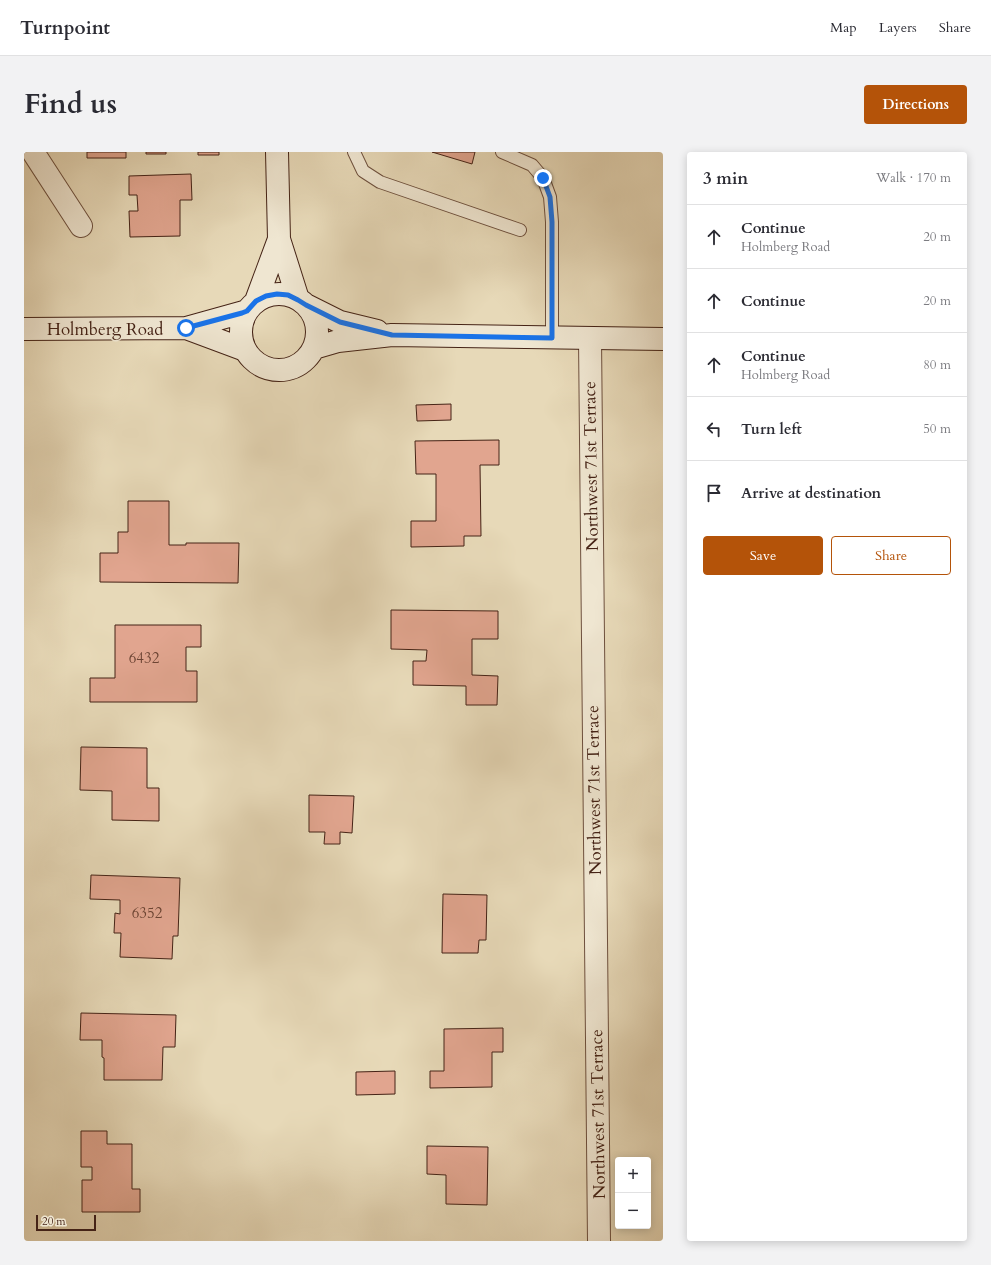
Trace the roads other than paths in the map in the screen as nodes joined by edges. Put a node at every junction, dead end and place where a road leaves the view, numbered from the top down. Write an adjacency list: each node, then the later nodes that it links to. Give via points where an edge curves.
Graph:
1 (33, 152): 5 (street)
2 (277, 152): 7 (street)
3 (354, 152): 6 (lane, via 363,172 380,182)
4 (502, 152): 13 (lane, via 532,165 543,178 550,197)
5 (81, 226)
6 (520, 230)
7 (279, 239): 8 (street); 9 (street)
8 (302, 302): 9 (street, via 288,295 277,294 266,296); 12 (street, via 340,322); 16 (street, via 313,315 317,326)
9 (251, 306): 10 (street, Holmberg Road); 17 (street, via 242,320 240,330)
10 (186, 328): 11 (street, Holmberg Road); 17 (street, Holmberg Road)
11 (24, 329)
12 (392, 335): 13 (street); 16 (street, via 338,341)
13 (552, 338): 14 (street)
14 (590, 338): 15 (street); 18 (street, Northwest 71st Terrace)
15 (663, 339)
16 (314, 348): 17 (street, via 297,366 286,370 262,367 252,360)
17 (245, 350)
18 (599, 1241)

